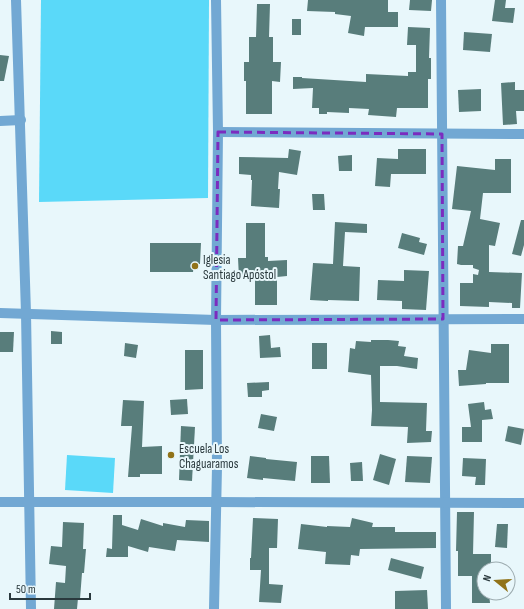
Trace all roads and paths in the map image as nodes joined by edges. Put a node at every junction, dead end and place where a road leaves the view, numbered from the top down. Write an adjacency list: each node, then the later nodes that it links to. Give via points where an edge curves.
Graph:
1 (16, 0): 4 (street)
2 (216, 0): 6 (street)
3 (440, 0): 7 (street)
4 (21, 120): 5 (street); 10 (street)
5 (0, 121)
6 (218, 132): 7 (street); 13 (street)
7 (442, 134): 8 (street); 11 (street)
8 (524, 134)
9 (0, 313): 10 (street)
10 (26, 313): 13 (street); 15 (street)
11 (443, 319): 12 (street); 13 (street); 17 (street)
12 (524, 319)
13 (216, 320): 16 (street)
14 (0, 502): 15 (street)
15 (30, 502): 16 (street); 19 (street)
16 (216, 502): 17 (street); 20 (street)
17 (445, 503): 18 (street); 21 (street)
18 (524, 503)
19 (32, 609)
20 (214, 609)
21 (446, 609)

